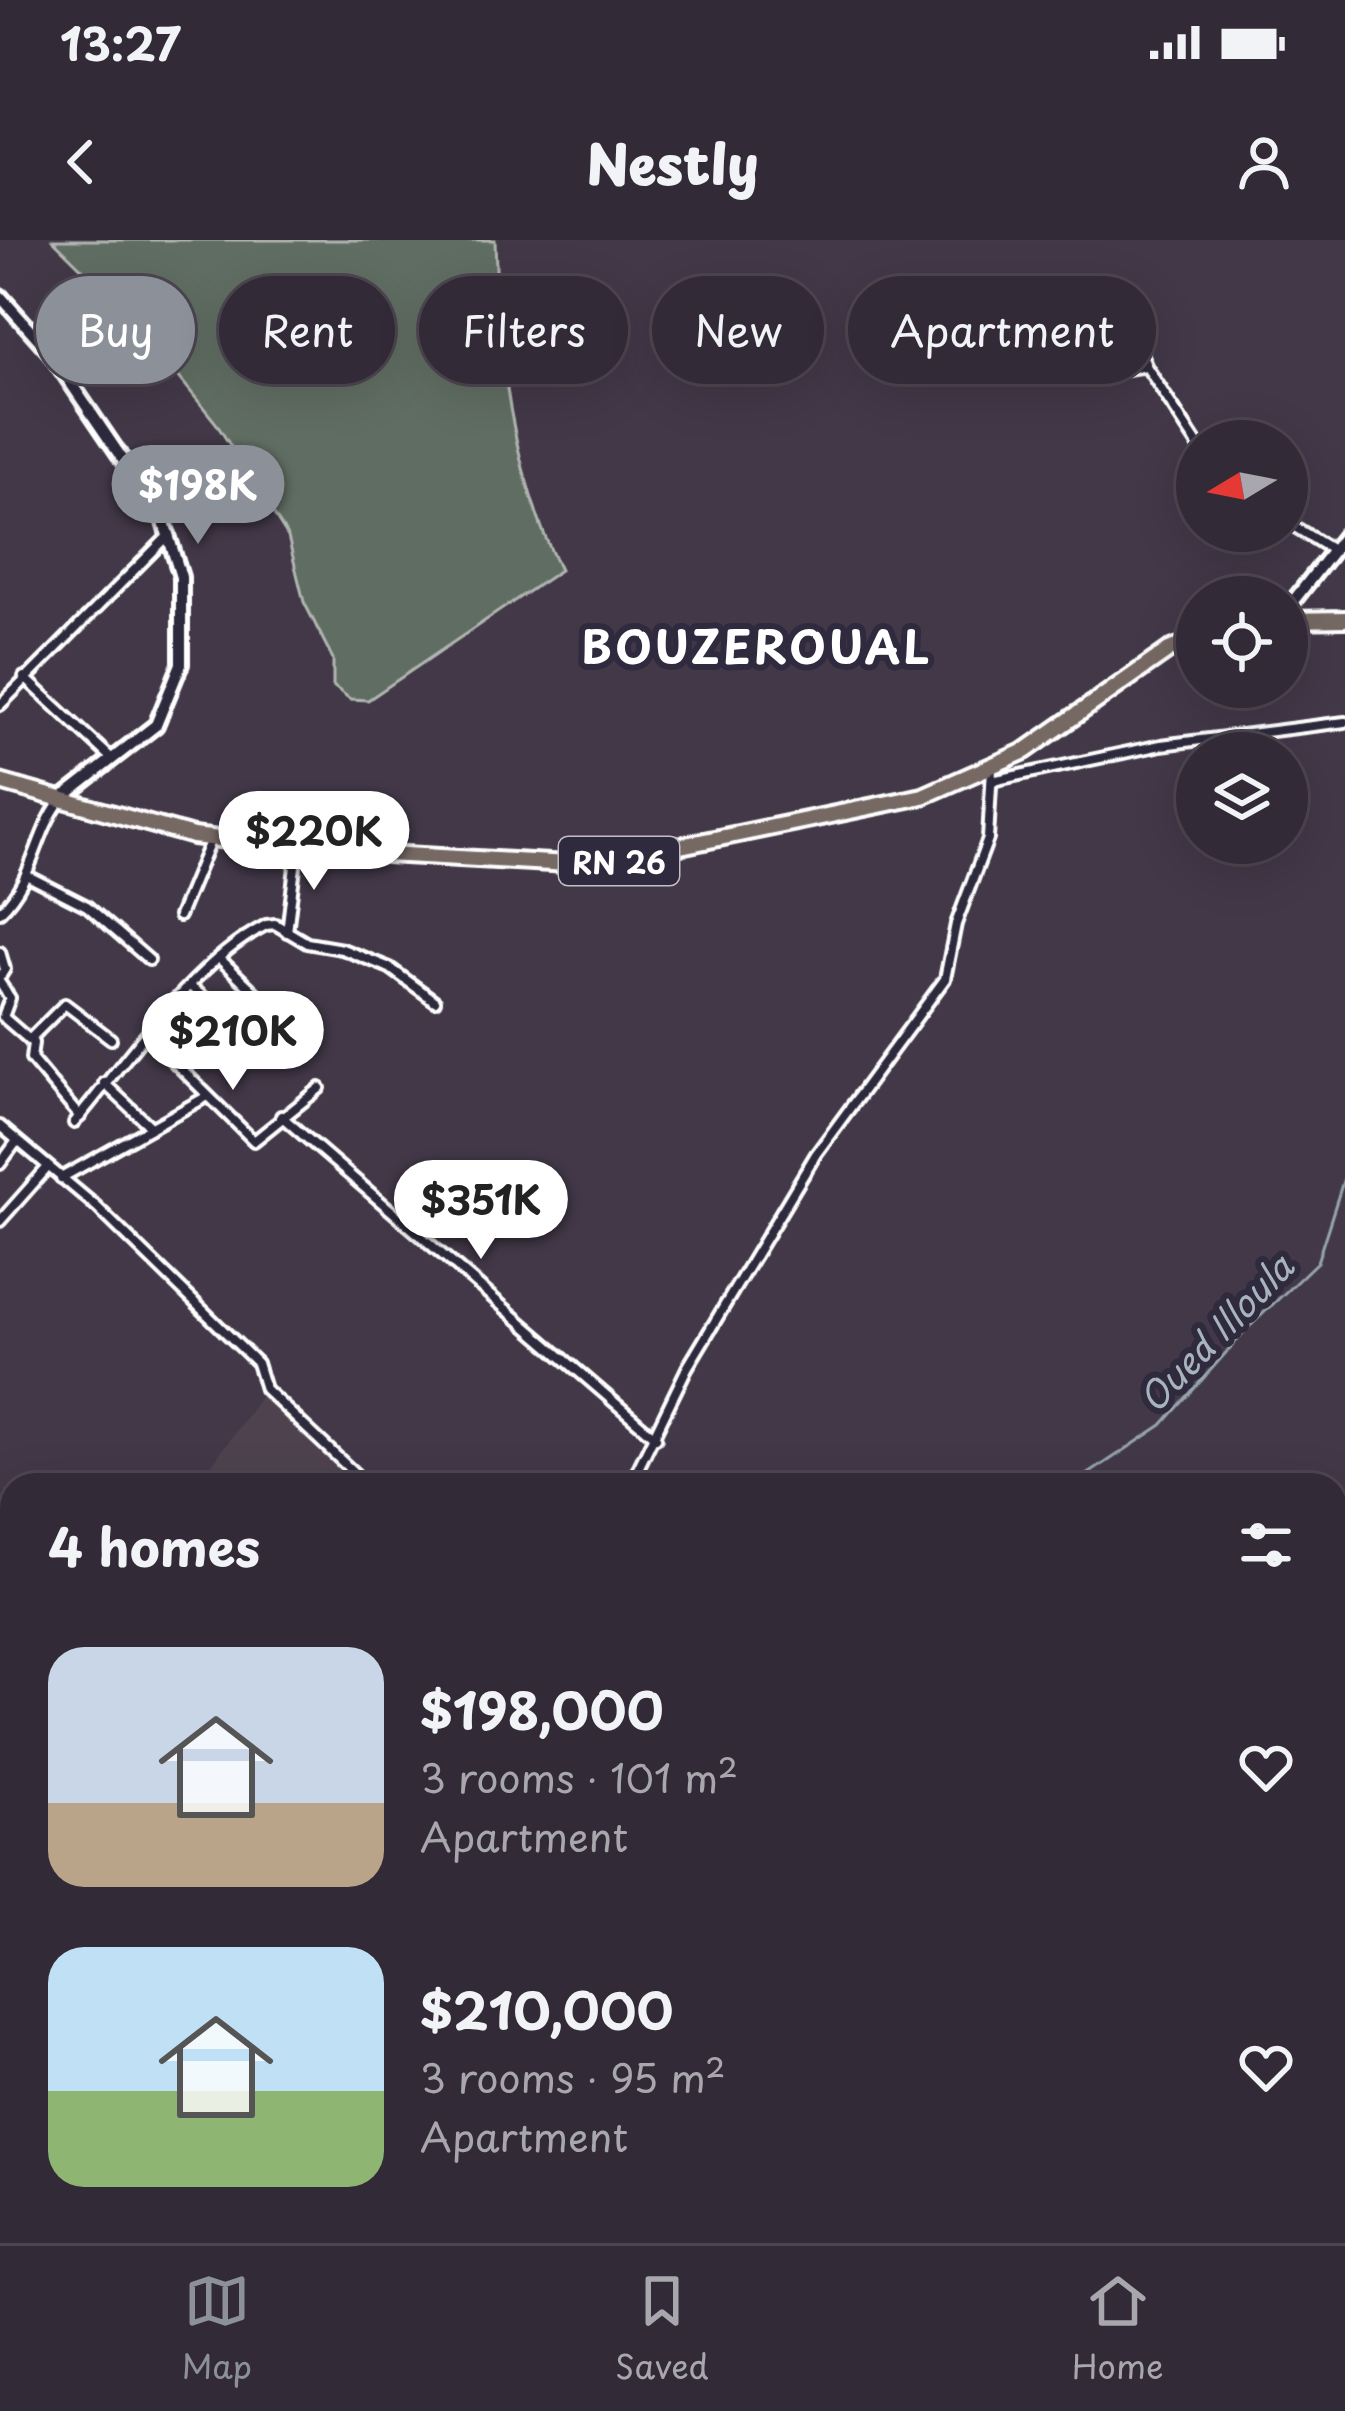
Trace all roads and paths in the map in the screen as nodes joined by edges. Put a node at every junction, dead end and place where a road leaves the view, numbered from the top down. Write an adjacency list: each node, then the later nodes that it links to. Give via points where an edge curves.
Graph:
1 (0, 296): 4 (street, via 49,351)
2 (1156, 381): 3 (street)
3 (1181, 420)
4 (171, 533): 12 (street); 15 (street, via 181,577 181,664 156,724)
5 (1308, 535): 7 (street)
6 (1345, 535): 7 (street)
7 (1332, 550): 8 (street)
8 (1308, 581)
9 (1345, 619): 10 (main road)
10 (1308, 620)
11 (1176, 647): 16 (main road, RN 26)
12 (24, 677): 13 (street); 15 (street)
13 (0, 706)
14 (1345, 722): 16 (street)
15 (111, 758): 18 (street)
16 (992, 774): 20 (main road, RN 26, via 878,808 588,865); 47 (street, via 988,839 945,980 816,1154 686,1368)
17 (0, 782): 18 (main road, RN 26)
18 (61, 800): 19 (main road, RN 26); 21 (street)
19 (212, 838): 20 (main road, RN 26); 23 (street)
20 (297, 848): 24 (street)
21 (26, 875): 22 (street); 27 (street, via 87,906)
22 (0, 912)
23 (179, 916)
24 (287, 932): 26 (street, via 266,925); 30 (street, via 390,968)
25 (0, 952): 28 (street)
26 (219, 958): 29 (street); 35 (street)
27 (149, 960)
28 (0, 980): 33 (street, via 10,998 3,1017)
29 (191, 987): 31 (street); 34 (street)
30 (435, 1001)
31 (149, 1037): 36 (street); 38 (street)
32 (111, 1039): 33 (street, via 65,1004)
33 (29, 1040): 36 (street, via 31,1059 77,1120)
34 (260, 1042)
35 (311, 1046)
36 (104, 1083): 41 (street)
37 (320, 1088): 39 (street)
38 (207, 1097): 39 (street, via 254,1141); 41 (street)
39 (281, 1116): 47 (street)
40 (0, 1126): 42 (street)
41 (151, 1127): 45 (street)
42 (17, 1141): 43 (street); 44 (street)
43 (0, 1164)
44 (47, 1167): 45 (street); 46 (street)
45 (61, 1178): 48 (street, via 256,1364 266,1389)
46 (0, 1221)
47 (656, 1438): 49 (street)
48 (354, 1473)
49 (637, 1473)

